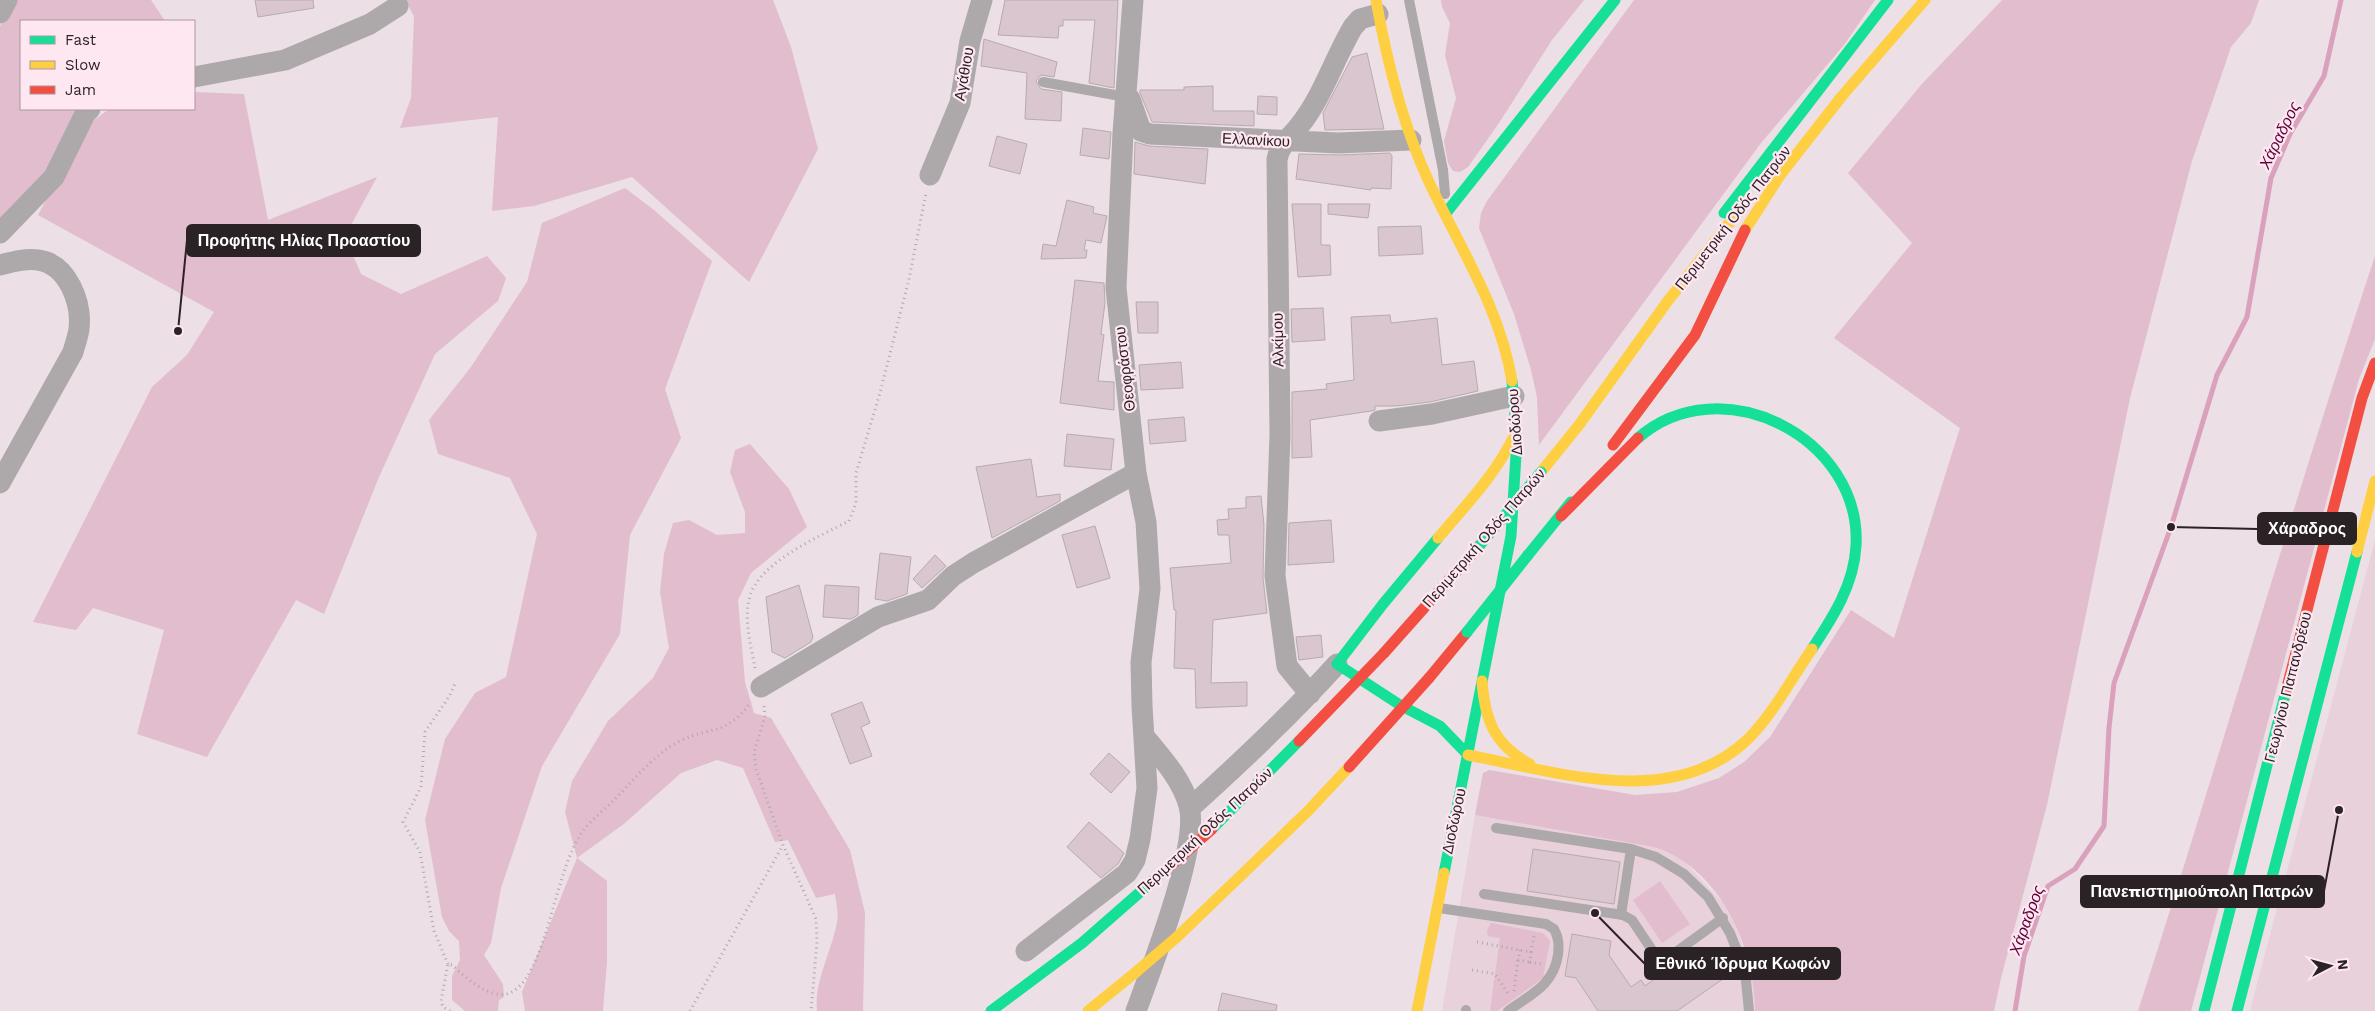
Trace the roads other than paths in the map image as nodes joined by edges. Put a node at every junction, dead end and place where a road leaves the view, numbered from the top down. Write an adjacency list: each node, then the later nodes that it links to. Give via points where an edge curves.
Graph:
1 (7, 0): 10 (street)
2 (982, 0): 18 (street, Αγάθιου, via 970,40 960,103)
3 (1133, 0): 14 (street, Θεοφράστου)
4 (1409, 0): 19 (lane, via 1443,170)
5 (1615, 0): 19 (main road)
6 (1888, 0): 22 (main road, via 1699,246 1676,278)
7 (1926, 0): 30 (main road, Περιμετρική Οδός Πατρών, via 1842,96 1781,174 1747,226 1695,334)
8 (398, 6): 12 (street, via 370,24 285,60)
9 (1377, 7): 16 (main road, Διοδώρου, via 1390,73); 17 (street, Αλκίμου, via 1356,24 1318,98 1302,123)
10 (0, 13)
11 (1859, 57): 22 (main road, Περιμετρική Οδός Πατρών)
12 (195, 77)
13 (1043, 82): 14 (lane)
14 (1126, 97): 17 (street, Ελλανίκου, via 1132,100 1141,131 1150,134); 27 (street, Θεοφράστου, via 1116,288)
15 (89, 110): 20 (street, via 54,177)
16 (1411, 140): 17 (street, Ελλανίκου, via 1357,143); 19 (main road, Διοδώρου)
17 (1285, 141): 34 (street, Αλκίμου, via 1276,166 1280,444 1275,576 1287,666)
18 (930, 175)
19 (1446, 213): 24 (main road, Διοδώρου, via 1496,318)
20 (0, 233)
21 (0, 265): 29 (street, via 39,260 56,267 66,278 79,315 73,352)
22 (1667, 302): 46 (main road, Περιμετρική Οδός Πατρών, bridge, via 1579,425 1480,546 1384,653 1212,829 1082,942)
23 (2375, 363): 52 (main road, Γεωργίου Παπανδρέου, via 2362,398)
24 (1514, 396): 25 (street, via 1432,414); 26 (main road, Διοδώρου)
25 (1379, 421)
26 (1517, 430): 31 (main road, via 1495,470); 32 (main road, Διοδώρου, via 1511,536)
27 (1136, 473): 33 (street, via 973,563 953,576 928,600 878,617); 35 (street, Θεοφράστου, via 1148,545 1150,589 1141,662)
28 (2375, 481): 53 (main road, Γεωργίου Παπανδρέου)
29 (0, 483)
30 (1561, 516): 37 (main road, via 1634,442 1663,420 1695,410 1734,409 1782,423 1825,457 1847,492 1856,528 1856,552 1847,590 1836,613 1768,714 1741,746 1727,756 1687,774 1649,782 1606,781); 47 (main road, Περιμετρική Οδός Πατρών, bridge, via 1429,678 1308,811 1177,937)
31 (1337, 664): 34 (street); 36 (main road, via 1394,702 1440,726)
32 (1482, 681): 36 (main road, Διοδώρου); 37 (main road, via 1483,704 1493,732 1510,753)
33 (761, 687)
34 (1310, 694): 38 (street)
35 (1144, 736): 38 (street, via 1177,780); 45 (street, Θεοφράστου, via 1147,788 1135,860 1127,873)
36 (1468, 755): 37 (main road); 42 (main road, Διοδώρου)
37 (1545, 770)
38 (1190, 808): 48 (street, via 1185,861)
39 (1496, 828): 40 (lane)
40 (1631, 849): 43 (lane); 44 (lane, via 1656,857 1684,874 1708,897)
41 (1484, 894): 43 (lane)
42 (1436, 908): 49 (main road, Διοδώρου); 50 (lane, via 1549,925 1556,931 1559,943 1556,966 1545,984)
43 (1620, 914): 44 (lane, via 1632,920 1661,959 1669,957)
44 (1723, 918): 51 (lane, via 1743,962)
45 (1026, 951)
46 (991, 1011)
47 (1088, 1011)
48 (1136, 1011)
49 (1417, 1011)
50 (1508, 1011)
51 (1749, 1011)
52 (2204, 1011)
53 (2237, 1011)

